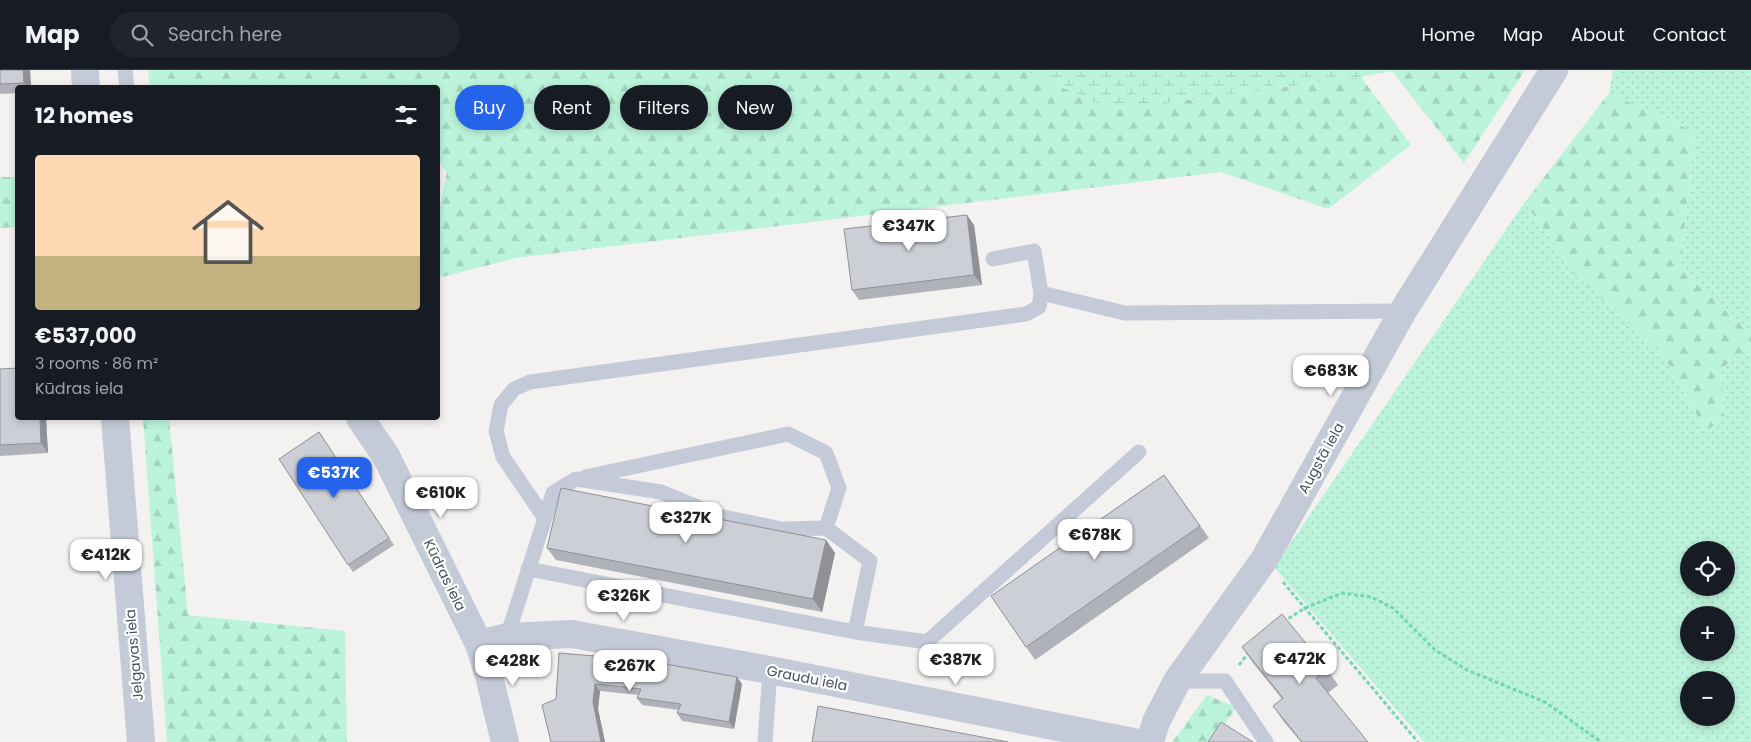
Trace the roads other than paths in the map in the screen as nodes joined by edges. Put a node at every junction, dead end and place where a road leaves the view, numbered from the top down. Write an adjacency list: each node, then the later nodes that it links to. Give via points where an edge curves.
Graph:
1 (85, 70): 4 (street)
2 (125, 70): 5 (lane)
3 (1554, 70): 8 (street, Augstā iela)
4 (86, 85)
5 (127, 85)
6 (993, 259): 7 (lane, via 1034,252)
7 (1041, 293): 8 (lane, via 1125,313); 13 (lane, via 1040,307 1026,314 530,382 514,389 501,405 496,431 503,457)
8 (1403, 311): 20 (street, Augstā iela, via 1264,560)
9 (114, 420): 21 (street, Jelgavas iela)
10 (361, 420): 18 (street, Kūdras iela, via 386,456)
11 (1139, 452): 16 (lane, via 927,642)
12 (576, 479): 13 (lane, via 553,493); 14 (lane, via 661,492 719,516 782,529); 14 (lane, via 788,434 826,453 839,488)
13 (544, 517): 15 (lane)
14 (826, 528): 16 (lane, via 870,561)
15 (528, 569): 16 (lane); 17 (lane)
16 (856, 632)
17 (507, 637): 18 (street, Graudu iela); 19 (street, Graudu iela, via 572,634)
18 (479, 644): 22 (street, Kūdras iela)
19 (770, 670): 23 (lane); 24 (street, Graudu iela)
20 (1177, 681): 25 (street, Augstā iela, via 1156,722); 26 (lane, via 1225,682)
21 (141, 742)
22 (505, 742)
23 (764, 742)
24 (1134, 742)
25 (1150, 742)
26 (1266, 742)

